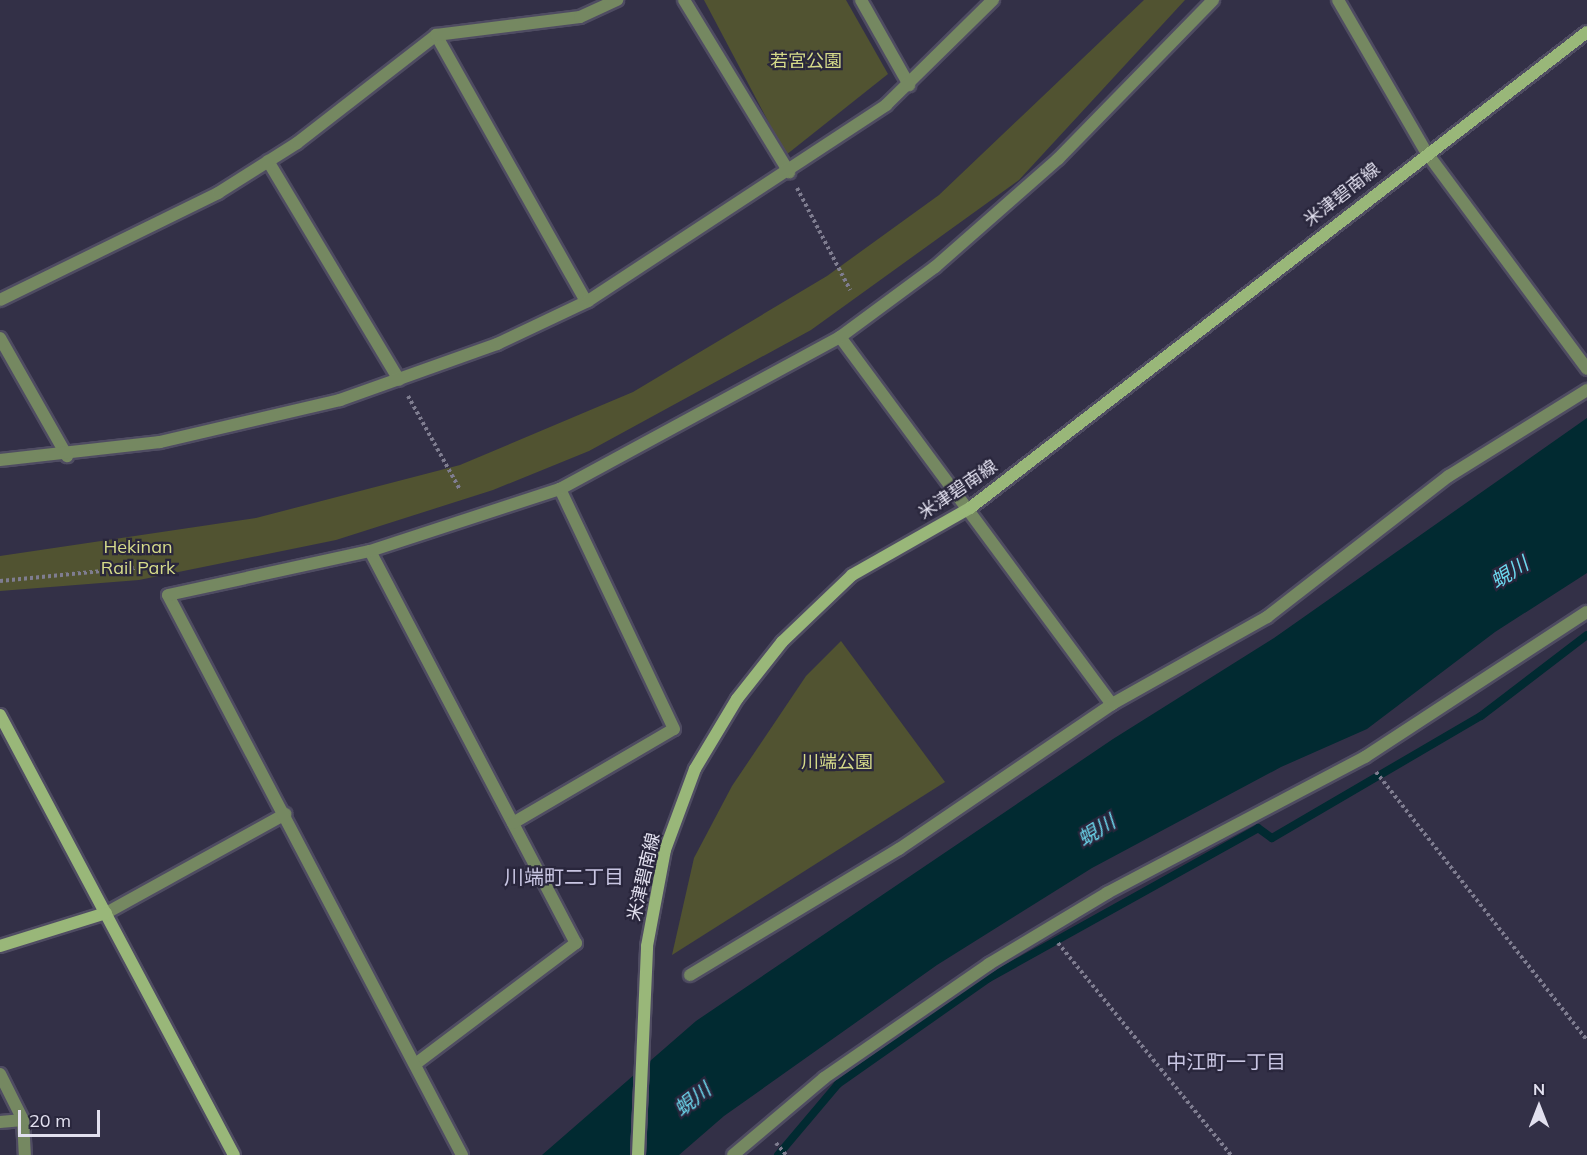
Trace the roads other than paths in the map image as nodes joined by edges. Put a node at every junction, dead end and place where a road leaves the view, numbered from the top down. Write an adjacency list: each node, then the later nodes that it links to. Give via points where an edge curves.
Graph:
1 (617, 0): 8 (street, via 580,17)
2 (684, 0): 12 (street)
3 (861, 0): 9 (street)
4 (993, 0): 9 (street)
5 (1213, 0): 15 (street, via 1058,159 935,267)
6 (1338, 0): 10 (street)
7 (1587, 32): 10 (main road, 米津碧南線)
8 (436, 35): 11 (street); 14 (street)
9 (909, 85): 12 (street)
10 (1426, 152): 17 (street); 23 (main road, 米津碧南線)
11 (268, 161): 13 (street, via 218,193); 18 (street)
12 (789, 172): 14 (street)
13 (0, 300)
14 (586, 302): 18 (street, via 497,344)
15 (840, 337): 22 (street); 23 (street)
16 (0, 338): 20 (street)
17 (1587, 369)
18 (399, 380): 20 (street, via 340,400 160,442)
19 (1587, 390): 26 (street, via 1449,476 1267,617)
20 (67, 456): 21 (street)
21 (0, 460)
22 (560, 489): 24 (street); 29 (street, via 674,729)
23 (970, 508): 26 (street); 40 (main road, 米津碧南線, via 852,575 782,642 736,699 695,769 665,850 647,946)
24 (369, 551): 28 (street, via 168,595); 29 (street)
25 (1587, 612): 41 (street, via 1365,757 1046,929 824,1078)
26 (1112, 704): 32 (street, via 899,849)
27 (0, 715): 30 (main road)
28 (285, 814): 30 (street); 33 (street)
29 (513, 823): 33 (street, via 576,943)
30 (106, 913): 31 (main road); 38 (main road)
31 (0, 946)
32 (690, 975)
33 (417, 1063): 39 (street)
34 (0, 1074): 35 (street)
35 (23, 1120): 36 (street); 37 (street)
36 (0, 1122)
37 (25, 1155)
38 (234, 1155)
39 (462, 1155)
40 (638, 1155)
41 (733, 1155)

